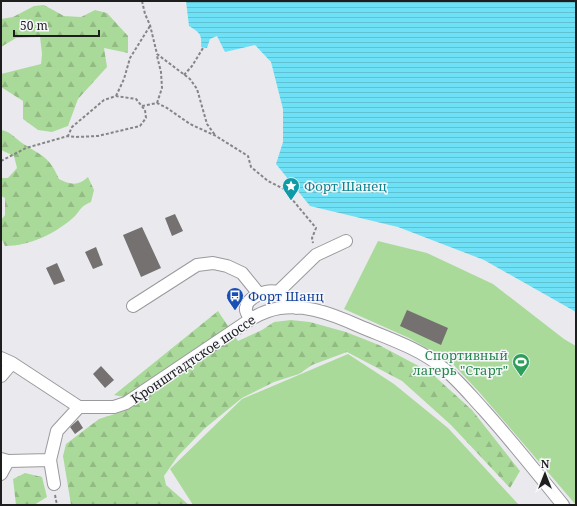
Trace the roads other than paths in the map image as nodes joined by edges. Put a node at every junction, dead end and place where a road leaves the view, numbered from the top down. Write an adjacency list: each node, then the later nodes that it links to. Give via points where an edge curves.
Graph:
1 (346, 240): 2 (street, via 316,255)
2 (278, 292): 3 (street); 5 (street)
3 (259, 294): 4 (street, via 242,273 213,263 197,265); 6 (street, via 248,302 246,308)
4 (133, 306)
5 (296, 308): 6 (street, Кронштадтское шоссе, via 278,308); 14 (street, Кронштадтское шоссе, via 316,310 340,317 404,345 442,368 495,422)
6 (251, 319): 9 (street, Кронштадтское шоссе, via 126,403 114,407)
7 (6, 360): 8 (street); 9 (street)
8 (1, 376)
9 (79, 407): 11 (street, via 57,431)
10 (4, 460): 11 (street); 12 (street)
11 (50, 460): 13 (street)
12 (1, 474)
13 (54, 484)
14 (564, 505)

